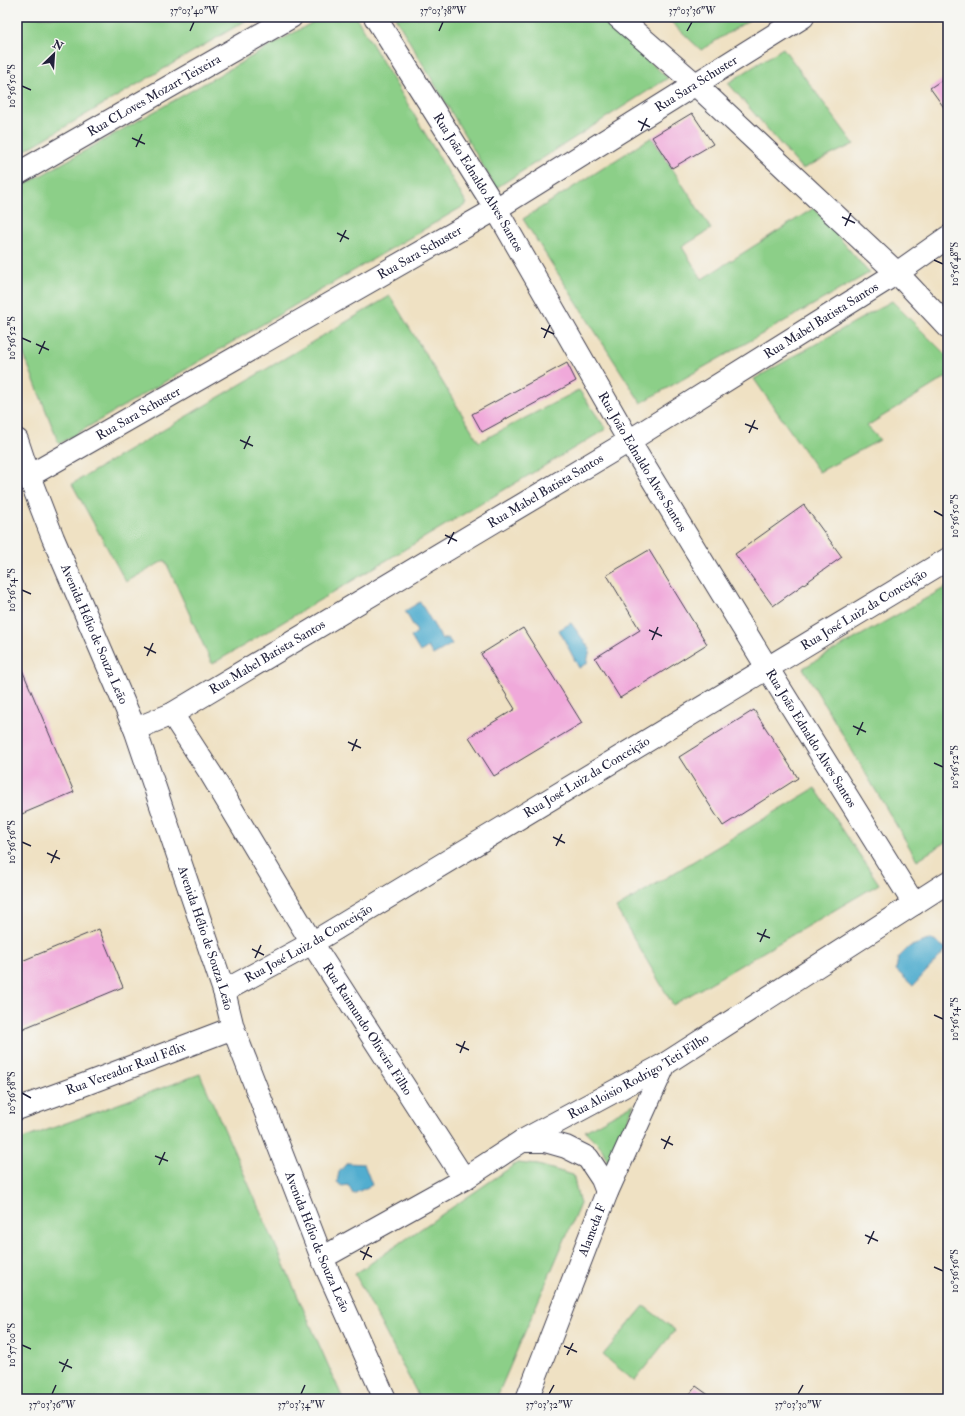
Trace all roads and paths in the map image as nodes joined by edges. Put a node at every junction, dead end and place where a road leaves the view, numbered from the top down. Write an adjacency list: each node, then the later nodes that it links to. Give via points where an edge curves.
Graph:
1 (291, 17): 6 (street, Rua CLoves Mozart Teixeira)
2 (375, 17): 7 (street, Rua João Ednaldo Alves Santos)
3 (618, 17): 5 (street)
4 (803, 17): 5 (street, Rua Sara Schuster)
5 (695, 84): 7 (street, Rua Sara Schuster); 9 (street)
6 (17, 174)
7 (496, 209): 12 (street, Rua João Ednaldo Alves Santos); 13 (street, Rua Sara Schuster)
8 (948, 237): 9 (street, Rua Mabel Batista Santos)
9 (897, 273): 10 (street); 12 (street, Rua Mabel Batista Santos)
10 (948, 327)
11 (17, 440): 13 (street, Avenida Hélio de Souza Leão)
12 (629, 440): 15 (street, Rua João Ednaldo Alves Santos); 16 (street, Rua Mabel Batista Santos)
13 (23, 472): 17 (street, Avenida Hélio de Souza Leão)
14 (948, 559): 15 (street, Rua José Luiz da Conceição)
15 (768, 669): 19 (street, Rua João Ednaldo Alves Santos); 20 (street, Rua José Luiz da Conceição)
16 (172, 714): 17 (street, Rua Mabel Batista Santos); 20 (street, Rua Raimundo Oliveira Filho)
17 (135, 729): 21 (street, Avenida Hélio de Souza Leão)
18 (948, 882): 19 (street, Rua Aloisio Rodrigo Teti Filho)
19 (914, 904): 23 (street, Rua Aloisio Rodrigo Teti Filho)
20 (312, 943): 21 (street, Rua José Luiz da Conceição); 26 (street, Rua Raimundo Oliveira Filho)
21 (224, 991): 22 (street, Avenida Hélio de Souza Leão)
22 (233, 1028): 24 (street, Rua Vereador Raul Félix); 28 (street, Avenida Hélio de Souza Leão)
23 (665, 1064): 25 (street, Rua Aloisio Rodrigo Teti Filho); 27 (street, Alameda F)
24 (17, 1109)
25 (522, 1142): 26 (street, Rua Aloisio Rodrigo Teti Filho); 27 (street, via 545,1141 566,1147 588,1158)
26 (464, 1179): 28 (street, Rua Aloisio Rodrigo Teti Filho)
27 (608, 1192): 30 (street, Alameda F)
28 (322, 1258): 29 (street, Avenida Hélio de Souza Leão)
29 (385, 1399)
30 (527, 1399)

